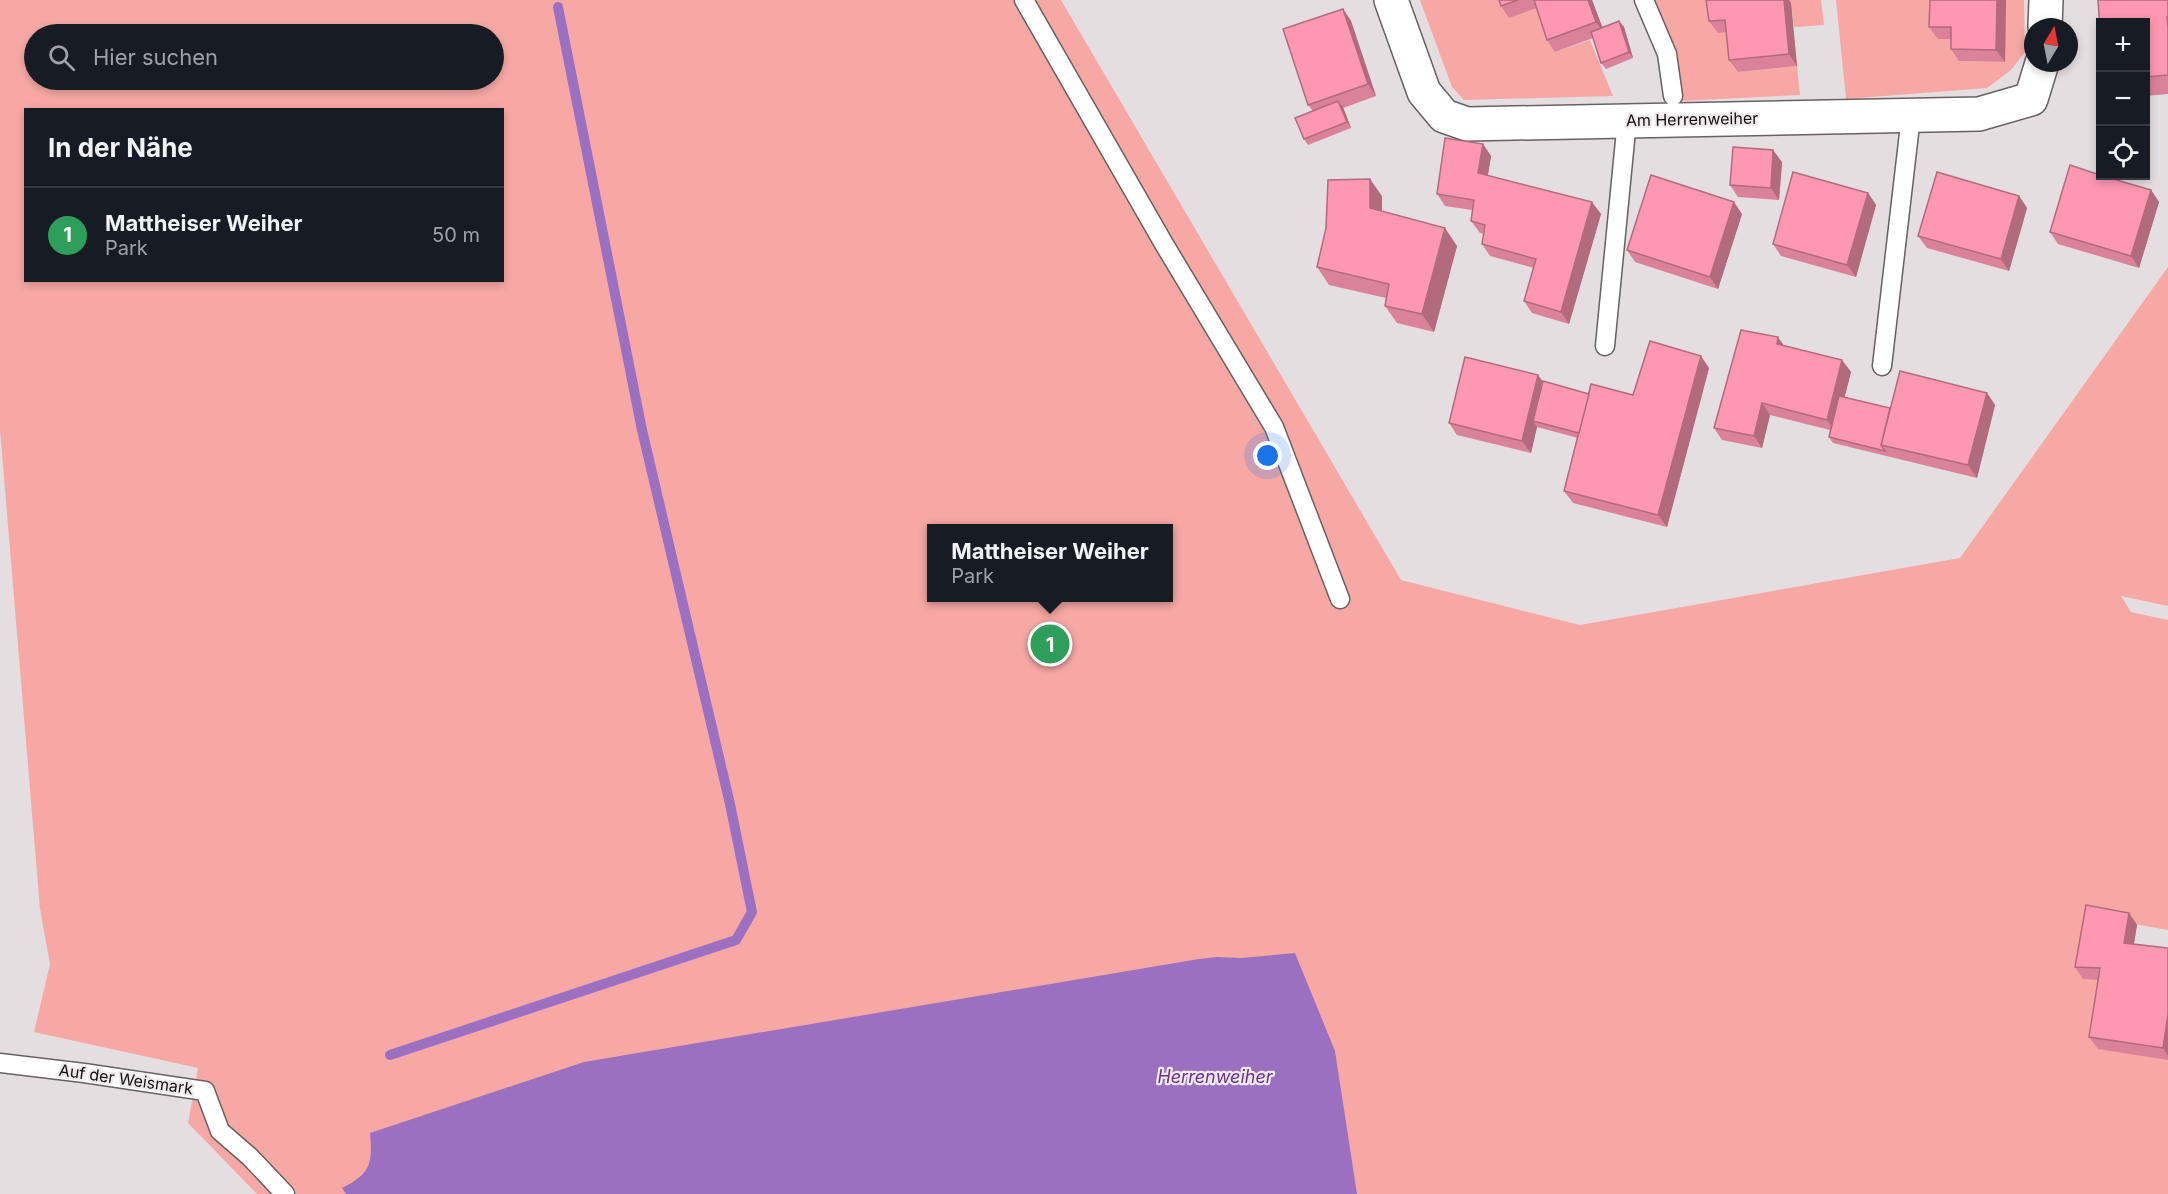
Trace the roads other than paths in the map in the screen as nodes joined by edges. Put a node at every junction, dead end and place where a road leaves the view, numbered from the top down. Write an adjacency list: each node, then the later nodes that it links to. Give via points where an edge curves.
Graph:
1 (1024, 0): 12 (lane, via 1274,427)
2 (1391, 0): 9 (street, Am Herrenweiher, via 1424,92 1444,116 1467,124)
3 (1644, 0): 7 (lane, via 1667,54)
4 (2046, 0): 5 (street)
5 (2045, 18)
6 (2039, 72): 8 (street, Am Herrenweiher, via 2031,99 1985,113)
7 (1673, 96)
8 (1911, 116): 9 (street, Am Herrenweiher); 11 (lane)
9 (1628, 120): 10 (lane)
10 (1605, 346)
11 (1882, 366)
12 (1340, 599)
13 (0, 1063): 14 (lane, Auf der Weismark, via 205,1091 220,1131)
14 (285, 1194)

